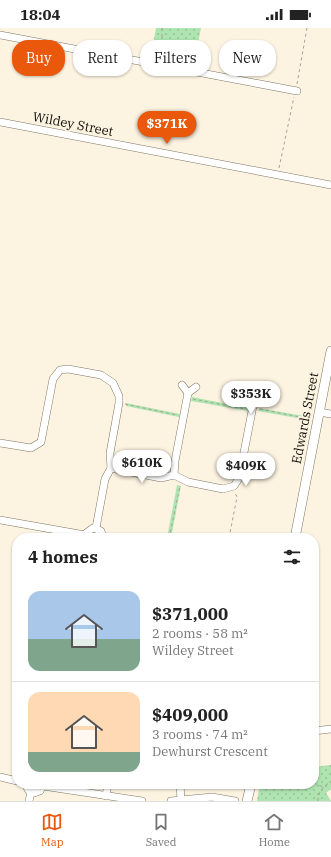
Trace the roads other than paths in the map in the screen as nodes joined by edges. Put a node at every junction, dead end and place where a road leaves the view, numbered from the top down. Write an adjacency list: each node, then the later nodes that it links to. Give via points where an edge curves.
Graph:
1 (0, 35): 2 (street)
2 (297, 91)
3 (0, 122): 4 (street, Wildey Street)
4 (331, 186)
5 (331, 351): 12 (main road, Edwards Street)
6 (182, 385): 8 (street)
7 (196, 387): 8 (street)
8 (188, 393): 16 (street)
9 (247, 397): 11 (street)
10 (260, 400): 11 (street)
11 (253, 406): 16 (street, via 239,478 232,488 223,489 182,480)
12 (319, 412): 13 (street); 22 (main road, Edwards Street)
13 (331, 414)
14 (0, 443): 15 (street, via 31,448 41,442 56,372 63,368 105,377 115,387 119,403 110,453)
15 (111, 468): 16 (street, via 161,478); 18 (street, via 105,479)
16 (174, 475)
17 (0, 520): 19 (street)
18 (96, 528): 20 (street, via 88,530); 21 (street)
19 (65, 533)
20 (87, 533)
21 (102, 533)
22 (297, 533)
23 (331, 729): 24 (street)
24 (319, 730)
25 (0, 777): 26 (street)
26 (12, 779)
27 (27, 789): 33 (street)
28 (41, 789): 33 (street)
29 (66, 789): 34 (street)
30 (107, 789): 34 (street)
31 (181, 789): 35 (street)
32 (250, 789): 40 (main road)
33 (31, 792): 36 (street)
34 (106, 796): 37 (street)
35 (182, 800): 38 (street); 39 (street, via 212,797)
36 (29, 801)
37 (142, 801)
38 (171, 801)
39 (235, 801)
40 (247, 801)

